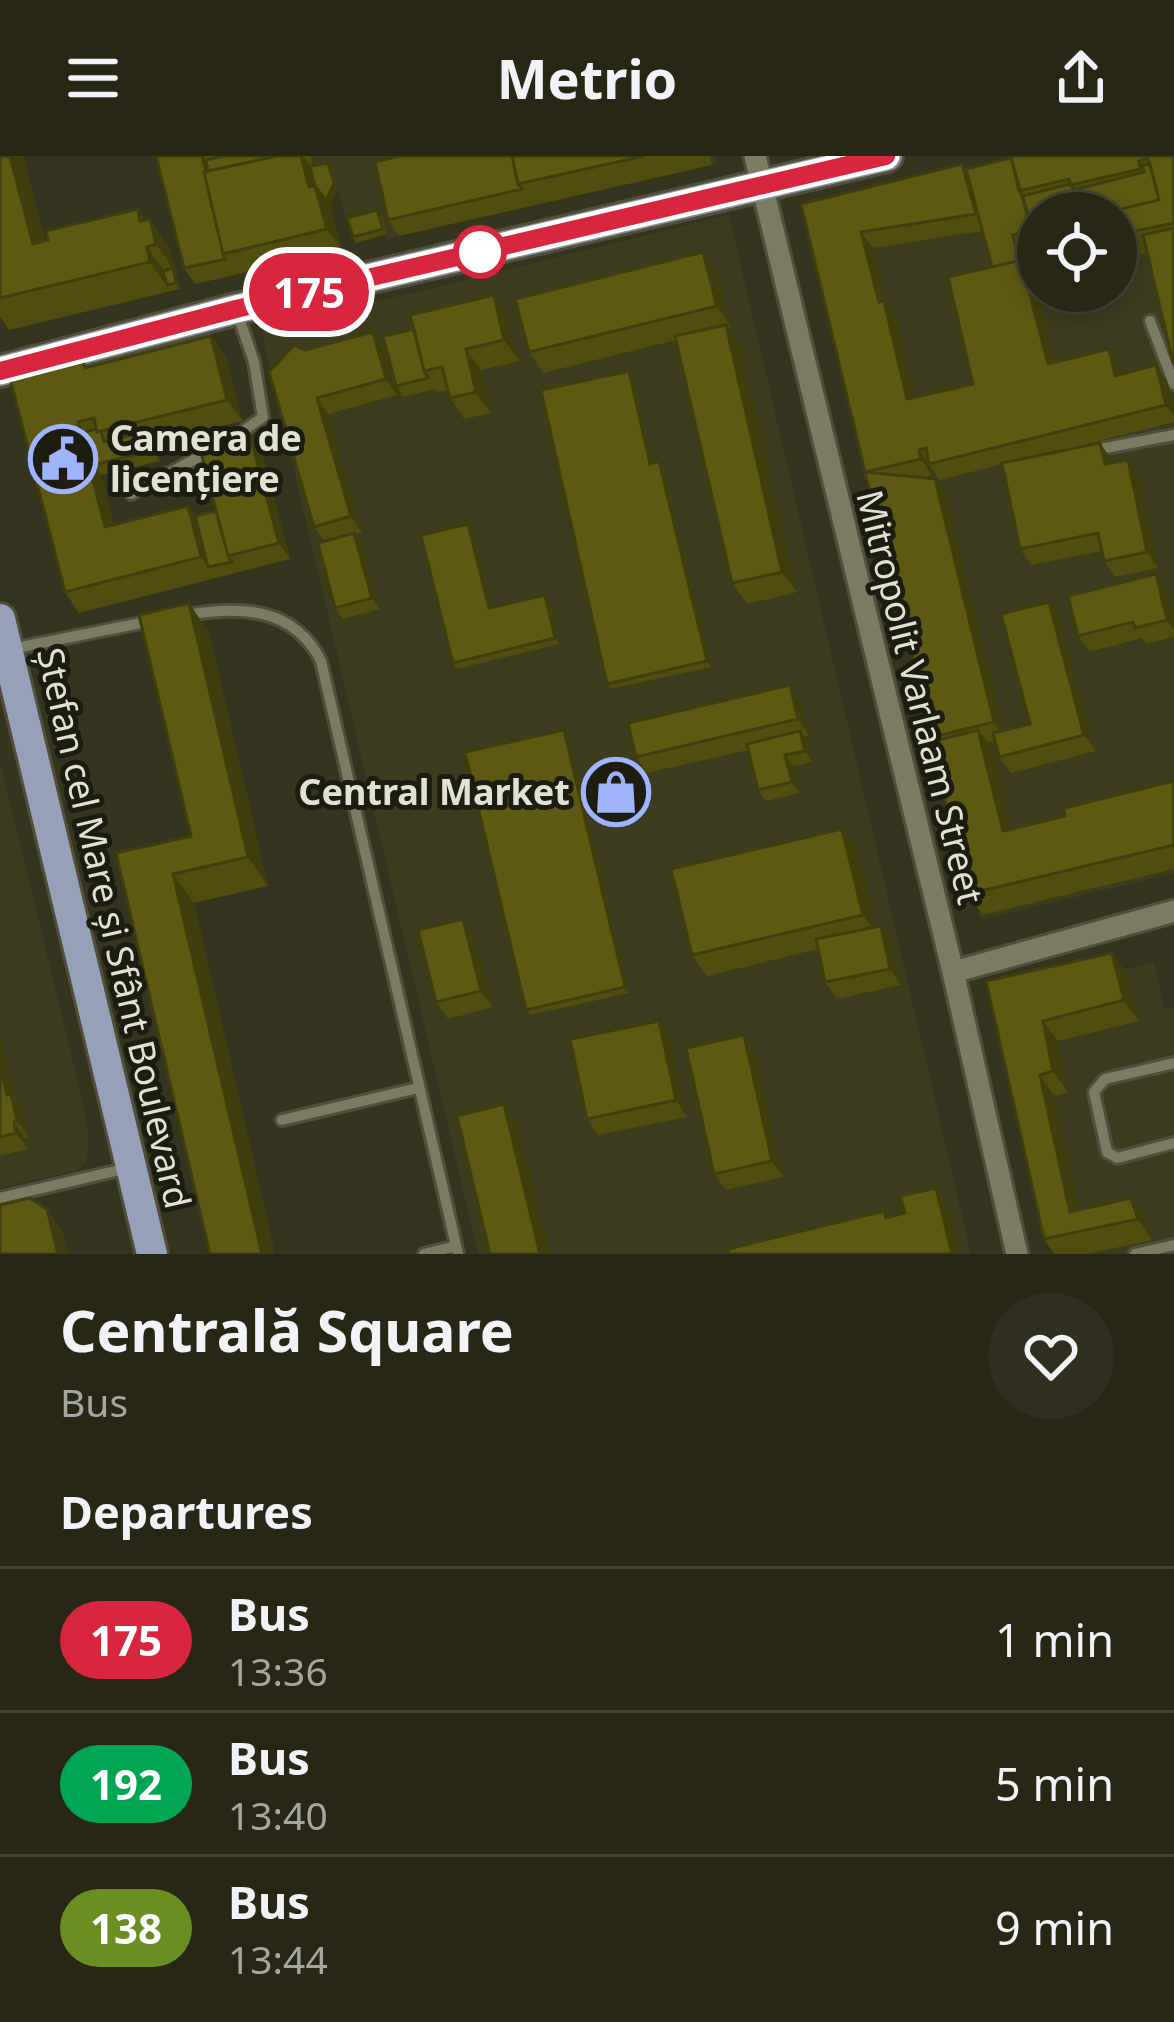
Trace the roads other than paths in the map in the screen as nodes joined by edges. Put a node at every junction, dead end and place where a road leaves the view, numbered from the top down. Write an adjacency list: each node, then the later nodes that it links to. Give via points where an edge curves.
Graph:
1 (887, 156): 2 (main road)
2 (758, 170): 3 (main road); 14 (street, Mitropolit Varlaam Street)
3 (236, 309): 5 (main road); 9 (lane, via 262,417)
4 (1150, 321): 6 (lane)
5 (0, 371)
6 (1174, 384)
7 (1174, 435): 8 (lane)
8 (1080, 452)
9 (131, 494)
10 (178, 617): 16 (lane, via 249,611 295,627 311,642)
11 (156, 621): 12 (lane)
12 (4, 635): 19 (main road, Ștefan cel Mare și Sfânt Boulevard)
13 (1174, 911): 14 (street)
14 (953, 972): 25 (street, Mitropolit Varlaam Street)
15 (1174, 1063): 18 (lane, via 1105,1078 1094,1092 1111,1156)
16 (418, 1088): 17 (lane); 22 (lane)
17 (282, 1120)
18 (1174, 1143)
19 (131, 1167): 20 (lane); 23 (main road, Ștefan cel Mare și Sfânt Boulevard)
20 (0, 1198)
21 (1174, 1245): 26 (lane)
22 (457, 1250): 24 (lane)
23 (152, 1254)
24 (424, 1254)
25 (1017, 1254)
26 (1135, 1254)

